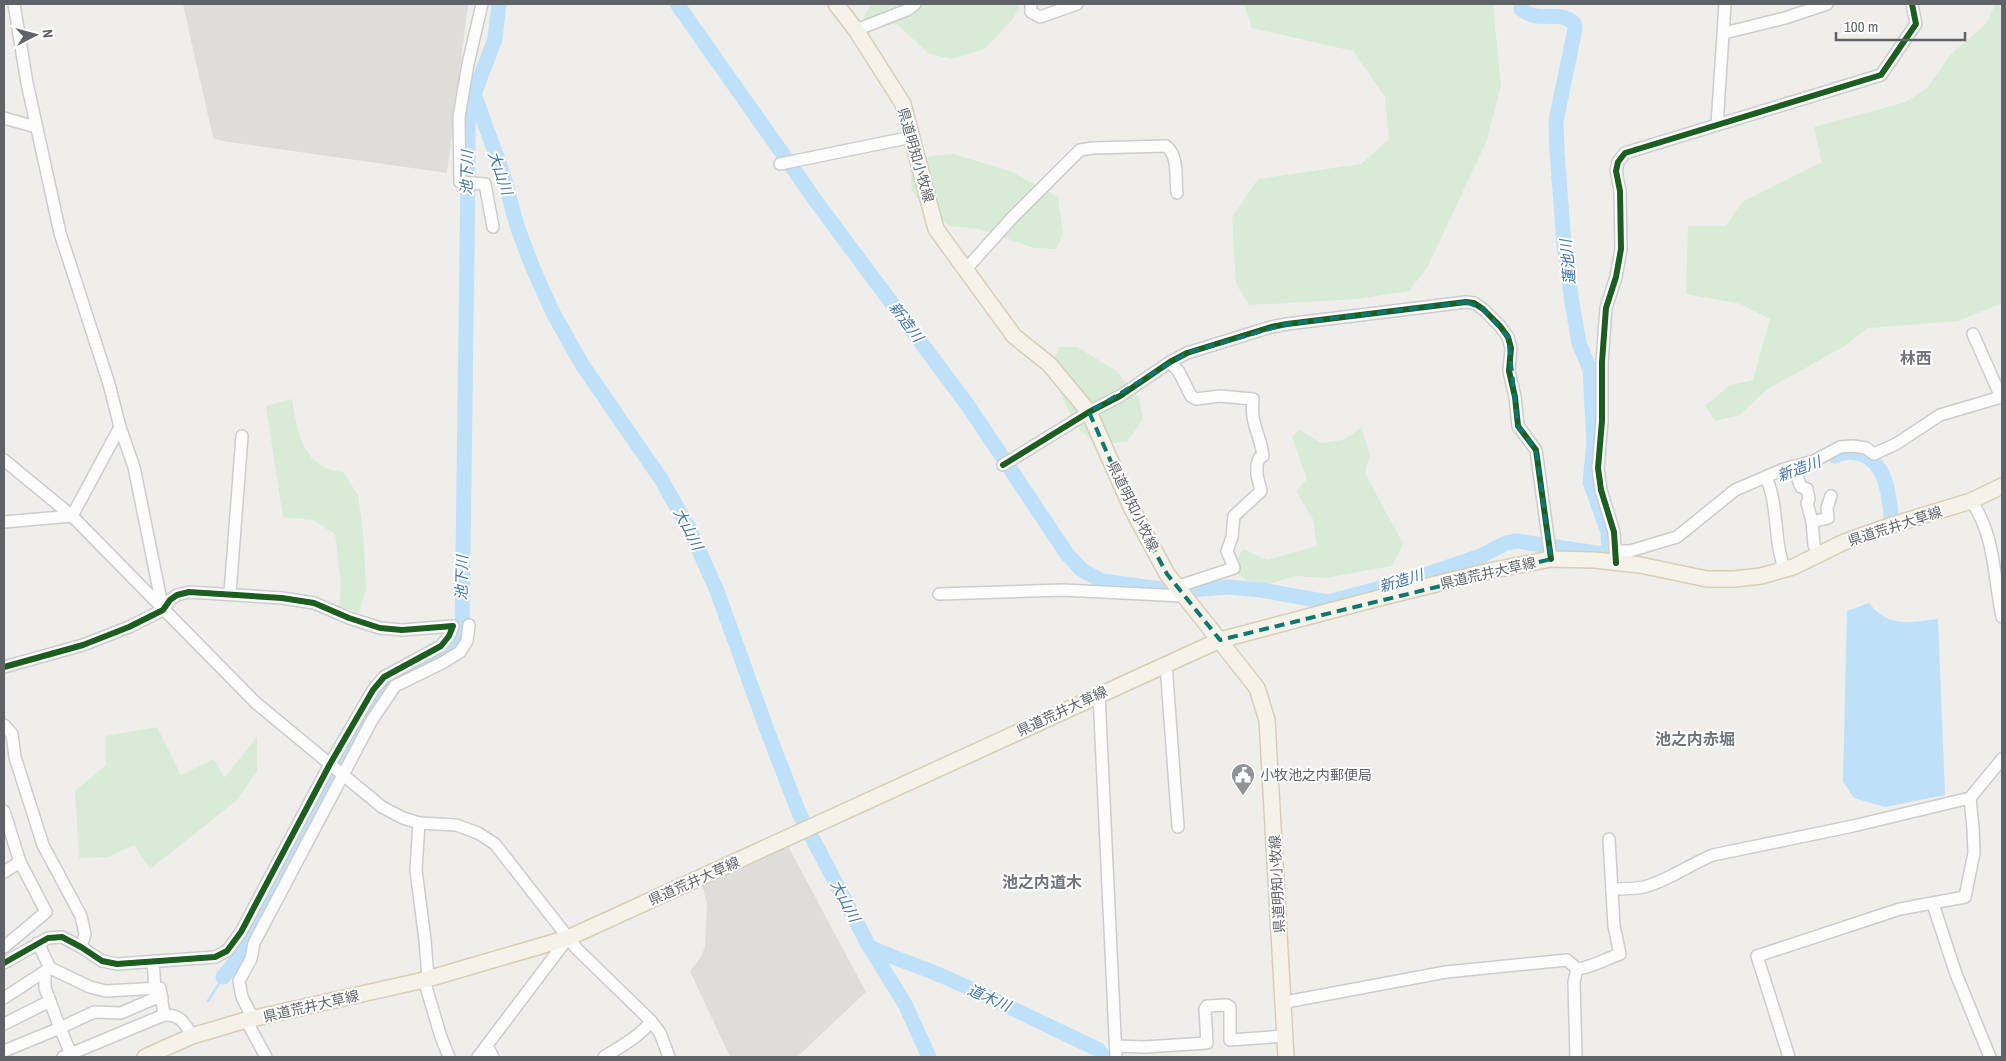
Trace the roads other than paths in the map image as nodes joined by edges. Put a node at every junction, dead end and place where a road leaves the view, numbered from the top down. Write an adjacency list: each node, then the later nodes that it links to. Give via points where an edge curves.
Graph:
1 (14, 4): 14 (street)
2 (482, 4): 18 (street, via 459,116 460,182 486,184)
3 (836, 4): 10 (main road, 県道明知小牧線)
4 (915, 4): 10 (street)
5 (1031, 4): 6 (street, via 1031,12 1040,17)
6 (1077, 4)
7 (1725, 4): 11 (street)
8 (1827, 4): 11 (street)
9 (1912, 4): 13 (street, via 1916,24 1881,75)
10 (856, 30): 15 (main road, 県道明知小牧線, via 903,104)
11 (1724, 33): 13 (street)
12 (4, 118): 14 (street)
13 (1717, 125): 36 (street, via 1625,152 1618,162 1621,249 1606,308 1598,468 1614,532)
14 (36, 126): 23 (street, via 60,233 110,384)
15 (912, 137): 16 (street); 19 (main road, 県道明知小牧線, via 936,229)
16 (780, 164)
17 (1176, 193): 19 (street, via 1174,157 1166,146 1080,150)
18 (493, 227)
19 (966, 269): 22 (main road, 県道明知小牧線, via 1014,336 1049,364)
20 (1973, 334): 27 (street, via 2001,397 1940,415 1896,444 1874,454 1866,448 1840,447 1814,461)
21 (1170, 362): 22 (street, via 1120,396); 37 (street, via 1187,353 1271,327 1474,303 1508,337 1511,348 1509,371 1518,426 1536,450); 39 (street, via 1179,372 1190,396 1253,399 1253,422 1263,456 1257,465 1260,491 1234,516 1227,551 1234,568)
22 (1089, 412): 26 (street); 39 (main road, 県道明知小牧線, via 1130,507)
23 (120, 427): 32 (street); 42 (street, via 134,467)
24 (242, 436): 40 (street)
25 (4, 460): 32 (street)
26 (1003, 466)
27 (1793, 466): 28 (street); 34 (street, via 1801,487 1807,489)
28 (1766, 477): 36 (street, via 1735,490 1677,537); 38 (street, via 1773,499)
29 (2000, 490): 31 (main road, 県道荒井大草線)
30 (1831, 496): 34 (street, via 1826,508 1828,518)
31 (1971, 501): 35 (main road, 県道荒井大草線, via 1889,526); 43 (street, via 1981,515 1990,543)
32 (72, 516): 33 (street); 42 (street)
33 (4, 522)
34 (1812, 522): 35 (street)
35 (1818, 555): 38 (main road, 県道荒井大草線)
36 (1616, 557): 37 (main road, 県道荒井大草線); 38 (main road, 県道荒井大草線, via 1707,580 1749,578)
37 (1551, 558): 45 (main road, 県道荒井大草線, via 1378,598)
38 (1784, 570)
39 (1179, 591): 41 (street); 45 (main road, 県道明知小牧線)
40 (230, 593): 42 (street, via 189,592 177,595); 51 (street, via 314,603 380,628 402,630 452,626 441,646 384,677)
41 (939, 594)
42 (163, 610): 47 (street, via 83,645); 51 (street, via 256,703)
43 (2002, 617)
44 (469, 625): 52 (street, via 467,641 460,652 394,686)
45 (1220, 640): 46 (main road, 県道荒井大草線); 74 (main road, 県道明知小牧線, via 1257,688 1267,720)
46 (1166, 664): 48 (main road, 県道荒井大草線); 56 (street)
47 (4, 667)
48 (1099, 694): 62 (main road, 県道荒井大草線); 84 (street)
49 (4, 725): 65 (street, via 12,734 15,758 43,845 81,916 85,934)
50 (2002, 759): 53 (street)
51 (330, 764): 52 (street); 66 (street, via 241,932 227,951 215,957)
52 (344, 774): 55 (street, via 382,807); 76 (street, via 254,943 239,981)
53 (1970, 798): 60 (street, via 1713,855 1652,884); 61 (street, via 1974,853 1965,897)
54 (4, 811): 58 (street)
55 (419, 823): 62 (street, via 456,825 495,844); 70 (street, via 416,870 426,940)
56 (1178, 827)
57 (1610, 839): 60 (street)
58 (20, 862): 59 (street); 64 (street, via 46,912)
59 (4, 872)
60 (1612, 889): 68 (street, via 1614,926 1620,954 1591,967)
61 (1933, 904): 95 (street, via 1900,909 1757,956); 96 (street, via 1956,974)
62 (568, 938): 70 (main road, 県道荒井大草線); 77 (street); 82 (street)
63 (38, 943): 65 (street, via 62,937); 67 (street); 69 (street)
64 (4, 947)
65 (81, 947): 66 (street, via 102,961 117,964)
66 (153, 961): 71 (street)
67 (4, 963)
68 (1576, 969): 74 (street, via 1567,960 1478,967 1291,1001); 94 (street)
69 (48, 970): 71 (street, via 106,991); 72 (street); 73 (street, via 45,988)
70 (426, 980): 76 (main road, 県道荒井大草線); 88 (street, via 440,1037)
71 (158, 993): 75 (street); 79 (street, via 153,999 121,1013 94,1012)
72 (4, 998)
73 (50, 1001): 78 (street); 79 (street)
74 (1284, 1005): 81 (main road, 県道明知小牧線)
75 (164, 1015): 80 (street, via 181,1019); 85 (street)
76 (249, 1019): 80 (main road, 県道荒井大草線); 87 (street)
77 (651, 1021): 91 (street); 92 (street, via 660,1033)
78 (4, 1024)
79 (60, 1028): 83 (street); 85 (street)
80 (192, 1036): 86 (main road, 県道荒井大草線)
81 (1285, 1036): 84 (street, via 1230,1040 1230,1008 1227,1004 1205,1009 1207,1043); 93 (main road, 県道明知小牧線)
82 (487, 1046): 89 (street); 90 (street)
83 (4, 1051)
84 (1116, 1052)
85 (67, 1056)
86 (144, 1057)
87 (266, 1057)
88 (449, 1057)
89 (478, 1057)
90 (493, 1057)
91 (604, 1057)
92 (669, 1057)
93 (1286, 1057)
94 (1576, 1057)
95 (1789, 1057)
96 (1990, 1057)

